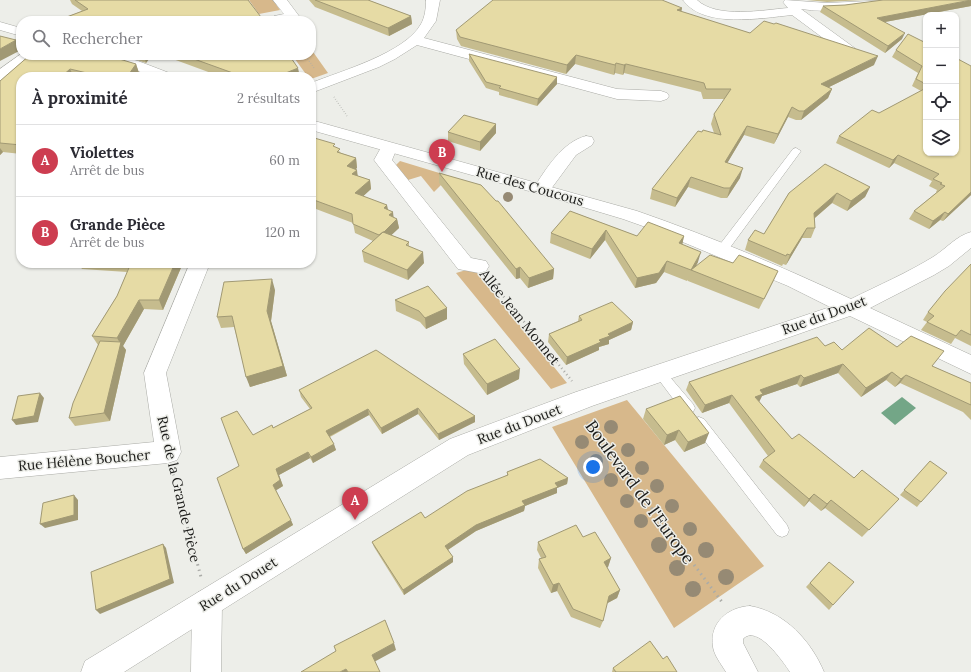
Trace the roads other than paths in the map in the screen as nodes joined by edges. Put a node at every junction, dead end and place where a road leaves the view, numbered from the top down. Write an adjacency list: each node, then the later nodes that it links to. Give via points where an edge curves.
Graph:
1 (280, 0): 6 (street)
2 (433, 0): 9 (street, via 431,15)
3 (690, 0): 5 (street, via 696,7 725,15)
4 (884, 0): 5 (street, via 817,7)
5 (791, 5): 10 (street)
6 (292, 16)
7 (0, 26): 8 (street)
8 (16, 31)
9 (416, 40): 15 (street, via 383,58); 16 (street, via 617,94)
10 (851, 52)
11 (21, 60): 14 (street)
12 (119, 60): 13 (street)
13 (154, 72)
14 (0, 76)
15 (316, 86)
16 (661, 96)
17 (316, 126): 19 (street, Rue des Coucous)
18 (586, 141): 21 (street, via 570,151)
19 (389, 148): 21 (street, Rue des Coucous); 24 (street, Allée Jean Monnet, via 383,160 465,264)
20 (796, 151): 23 (lane)
21 (542, 189): 23 (street, Rue des Coucous, via 630,215)
22 (971, 238): 26 (street, Rue du Douet, via 927,270)
23 (722, 250): 26 (street, Rue des Coucous)
24 (479, 266)
25 (198, 268): 29 (street, Rue de la Grande Pièce, via 154,373)
26 (851, 308): 27 (street, Rue des Coucous); 28 (street, Rue du Douet)
27 (971, 365)
28 (660, 373): 31 (lane); 32 (street, Rue du Douet, via 459,447)
29 (168, 452): 30 (street, Rue Hélène Boucher)
30 (0, 468)
31 (782, 530)
32 (207, 603): 33 (street, Rue du Douet); 34 (street)
33 (96, 672)
34 (206, 672)
35 (743, 672): 36 (street, via 728,647 728,634 737,623 752,621 766,624 783,638)
36 (809, 672)

